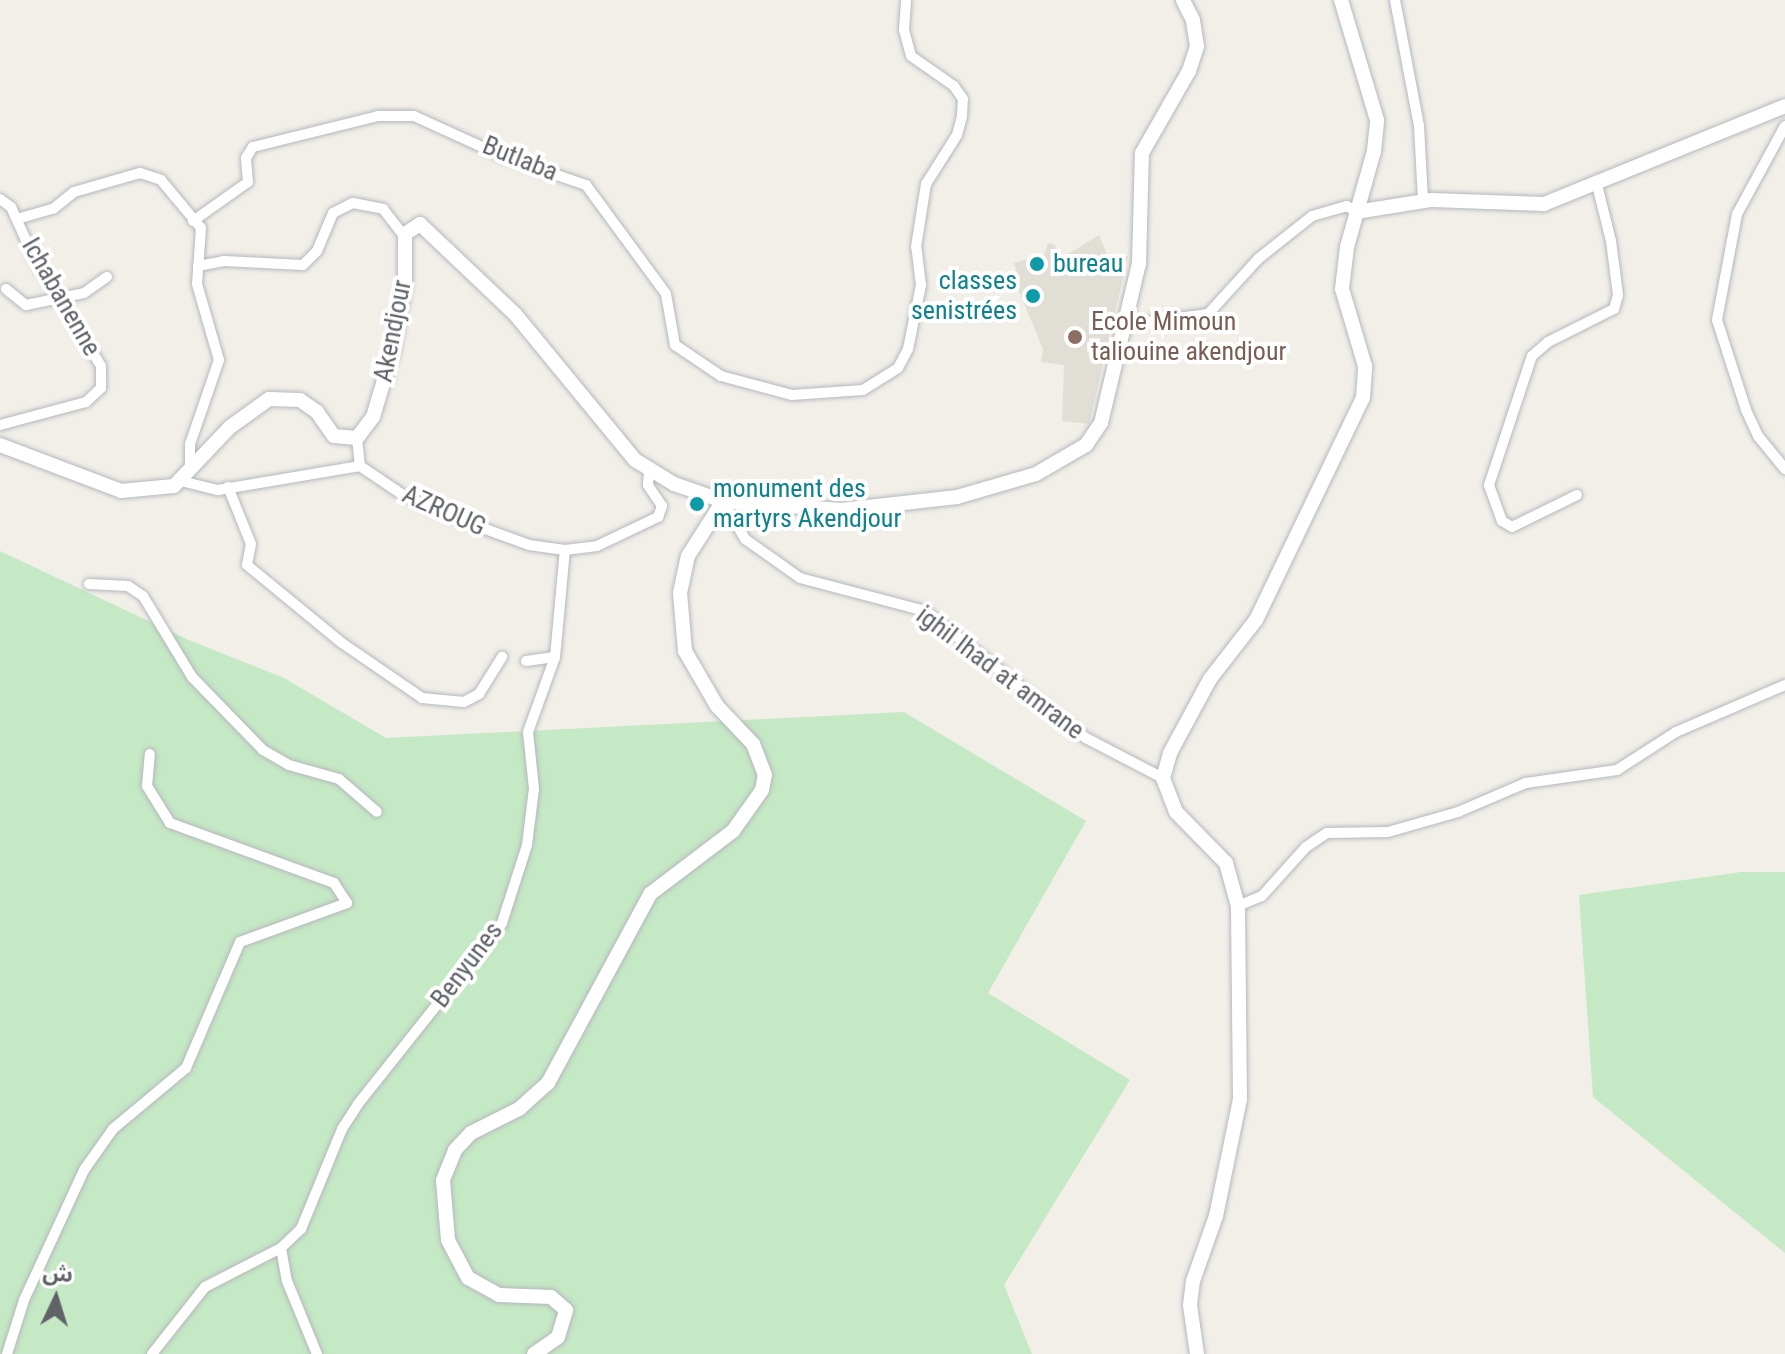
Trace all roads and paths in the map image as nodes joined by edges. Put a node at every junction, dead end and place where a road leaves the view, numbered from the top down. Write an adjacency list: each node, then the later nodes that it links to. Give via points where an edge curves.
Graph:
1 (906, 0): 12 (street, Butlaba, via 904,30 911,56 954,86 963,99 957,135 926,184 916,247 921,285 908,349 898,368 863,390 792,395 721,376 675,345 666,294 586,185 504,157 414,116 378,116 253,147 246,158 248,182)
2 (1183, 0): 18 (main road, via 1197,46 1189,71 1142,153 1139,264)
3 (1341, 0): 10 (main road, via 1377,120)
4 (1395, 0): 9 (street, via 1419,126)
5 (1785, 106): 7 (main road)
6 (1785, 126): 23 (street, via 1737,214 1717,320 1752,423)
7 (1596, 181): 9 (main road, via 1544,204); 27 (street, via 1611,241 1618,295 1614,309 1532,356 1489,485 1502,521 1512,527)
8 (0, 199): 11 (street, Ichabanenne)
9 (1423, 201): 10 (main road)
10 (1356, 212): 18 (street, via 1347,206 1312,216 1258,259 1208,314); 36 (main road, via 1342,289 1365,366 1360,409 1280,562 1256,620 1210,679 1170,753)
11 (17, 219): 12 (street, via 53,209 74,192 140,173 161,180); 17 (street, Ichabanenne)
12 (193, 221): 14 (street, via 202,235)
13 (405, 237): 14 (street, via 383,209 353,203 333,213 317,251 303,265 224,261); 20 (main road, Akendjour, via 405,282 393,350 373,417); 24 (main road, via 413,225 425,226 515,314 624,448)
14 (198, 266): 25 (street, via 198,294 215,333 219,360 190,444)
15 (107, 277): 17 (street, via 84,293)
16 (6, 289): 17 (street, via 26,305)
17 (57, 298): 19 (street, Ichabanenne, via 101,366 101,388 86,402)
18 (1125, 325): 28 (main road, via 1094,435 1036,474 957,497 869,508 814,510)
19 (0, 425)
20 (357, 438): 22 (street); 25 (main road, via 334,436 313,408 277,397 240,418)
21 (0, 445): 25 (main road, via 113,490 157,490)
22 (360, 466): 26 (street); 29 (street, AZROUG, via 406,497 444,514 529,545)
23 (1785, 469)
24 (649, 471): 28 (main road); 29 (street, AZROUG, via 648,485 662,503 658,517 597,546)
25 (186, 477): 26 (street, via 203,490)
26 (228, 487): 31 (street, via 251,544 247,565 342,643 422,698 464,702 479,694)
27 (1577, 495)
28 (723, 501): 36 (street, ighil lhad at amrane, via 745,539 800,578 925,611 1086,738); 43 (main road, via 688,556 680,593 681,629 698,679 762,761 762,790 733,831 650,894 548,1083 519,1109 471,1133 455,1150 443,1180 448,1240 468,1278 499,1295 551,1297 566,1310 558,1337)
29 (565, 550): 32 (street, Benyunes)
30 (89, 584): 37 (street, via 128,586 143,596 192,677 263,750 289,765 339,779)
31 (502, 657)
32 (555, 657): 33 (street); 39 (street, Benyunes, via 528,732 534,800 523,865 502,923 358,1104 330,1156 312,1212)
33 (526, 661)
34 (1785, 685): 38 (street, via 1676,732 1617,770 1526,783 1458,812 1388,832 1327,833 1306,847 1262,896)
35 (150, 754): 40 (street, via 147,786 170,823 334,883 347,903 240,942 186,1068 113,1129 84,1170 24,1300)
36 (1163, 778): 38 (main road, via 1176,812 1226,863)
37 (377, 812)
38 (1238, 906): 44 (main road, via 1240,1099 1216,1216 1193,1281 1190,1305)
39 (281, 1248): 41 (street, Benyunes, via 205,1287); 42 (street, via 287,1281)
40 (7, 1354)
41 (152, 1354)
42 (317, 1354)
43 (534, 1354)
44 (1197, 1354)

